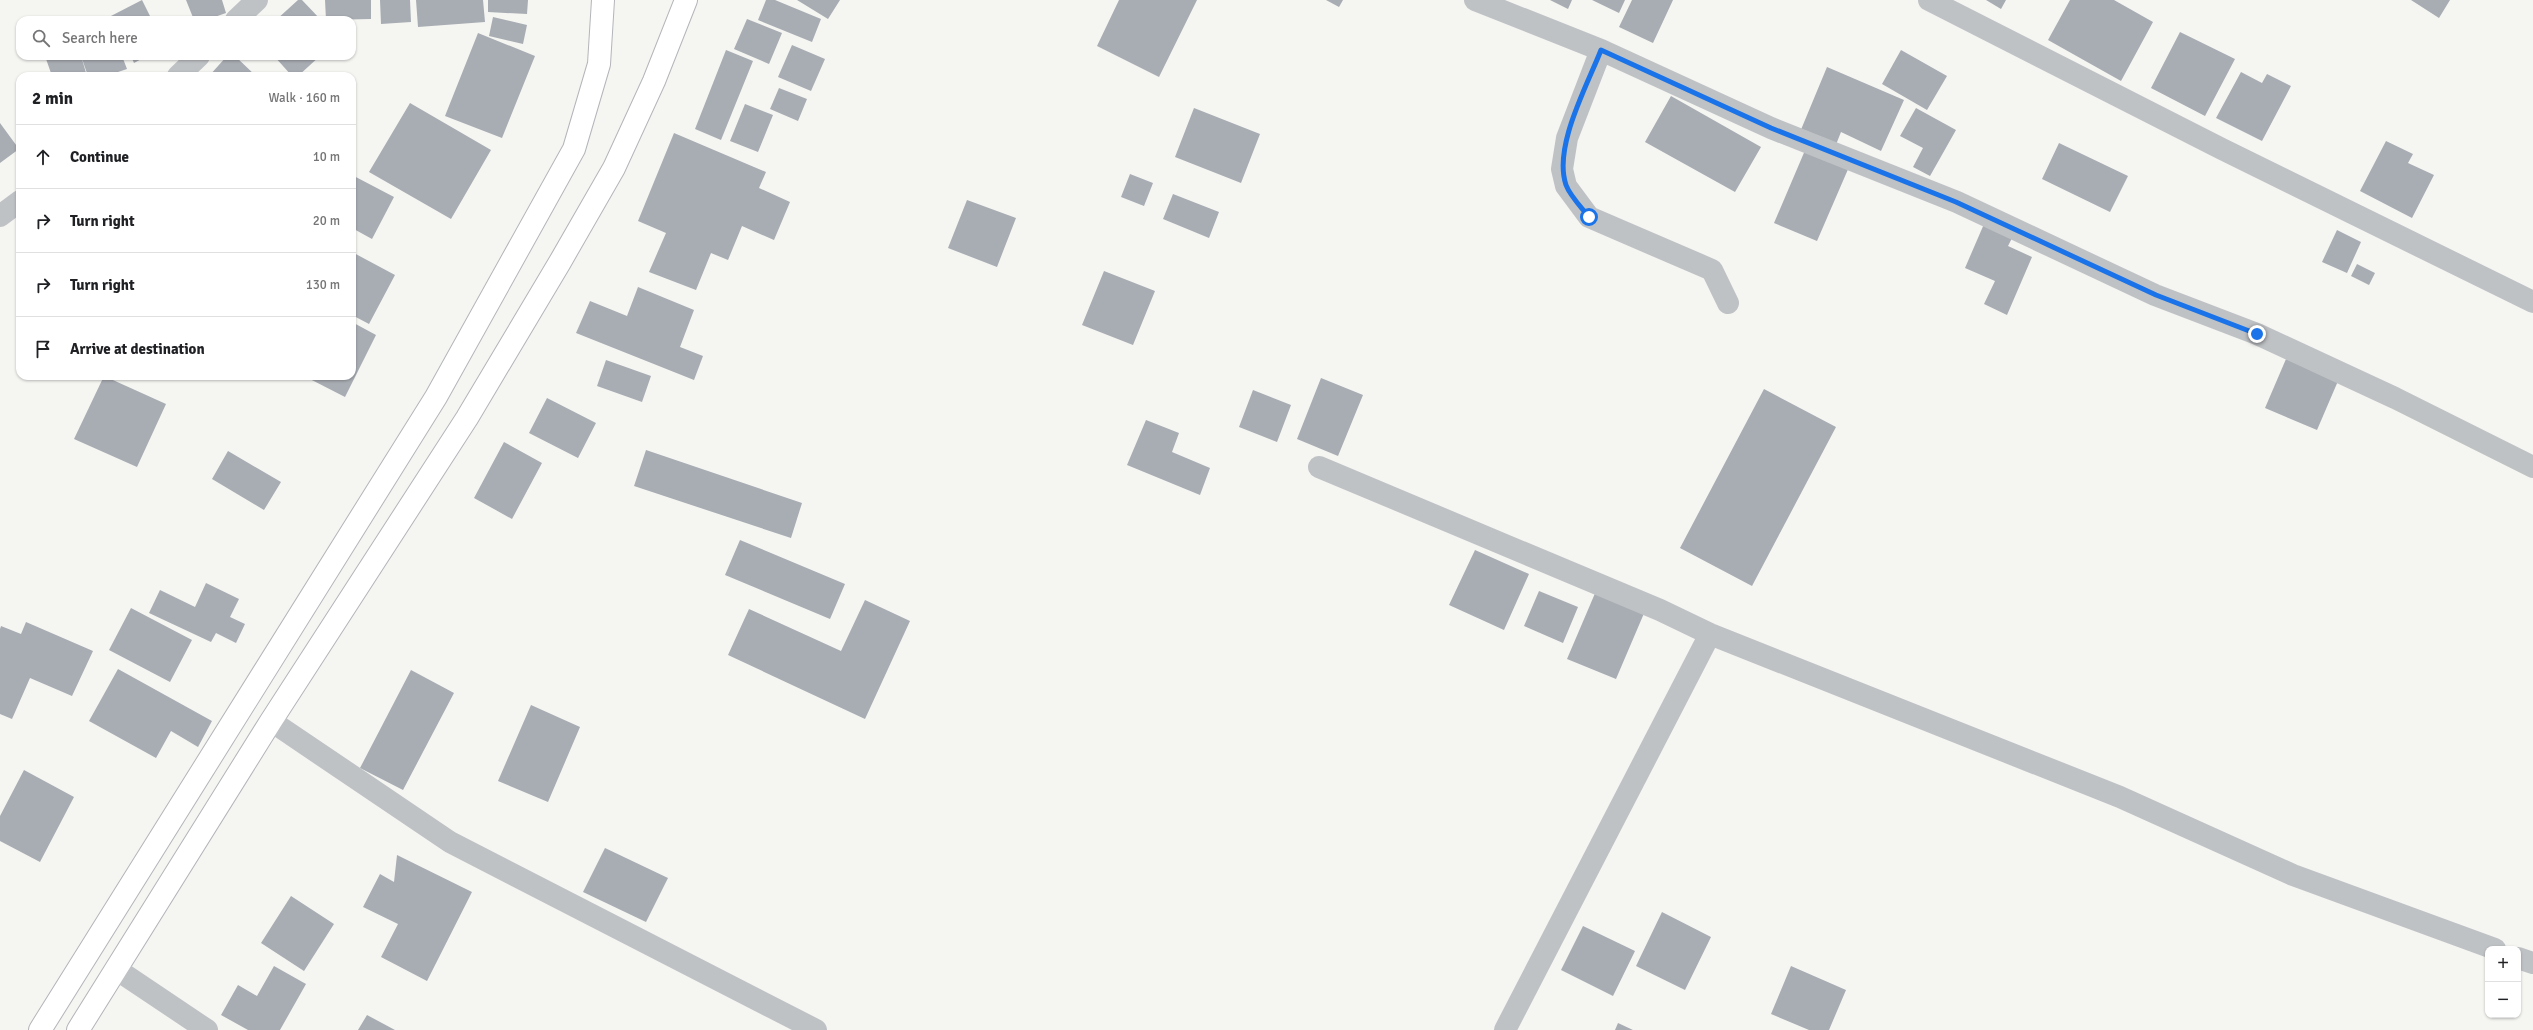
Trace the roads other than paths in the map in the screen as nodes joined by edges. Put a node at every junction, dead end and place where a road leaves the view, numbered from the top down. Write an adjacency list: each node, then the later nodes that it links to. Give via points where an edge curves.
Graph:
1 (257, 0): 6 (street)
2 (603, 0): 22 (main road, via 599,64 574,149 436,397)
3 (686, 0): 17 (main road, via 654,81 614,168 467,418)
4 (1475, 0): 7 (street)
5 (1929, 0): 12 (street, via 2222,149)
6 (240, 16)
7 (1601, 50): 13 (street, via 1566,138 1562,169 1566,186 1589,217 1712,270); 15 (street, via 1771,128 1956,202 2156,295 2257,334 2395,398)
8 (195, 60): 9 (street)
9 (182, 72)
10 (16, 204): 11 (street)
11 (0, 216)
12 (2533, 302)
13 (1728, 303)
14 (1319, 467): 16 (street, via 1660,610)
15 (2533, 467)
16 (1710, 634): 18 (street, via 2120,797 2293,875); 26 (street)
17 (270, 721): 21 (main road); 25 (street, via 450,842)
18 (2487, 946)
19 (2521, 959): 20 (street)
20 (2533, 963)
21 (116, 969): 23 (main road); 24 (street)
22 (40, 1030)
23 (78, 1030)
24 (207, 1030)
25 (816, 1030)
26 (1505, 1030)

